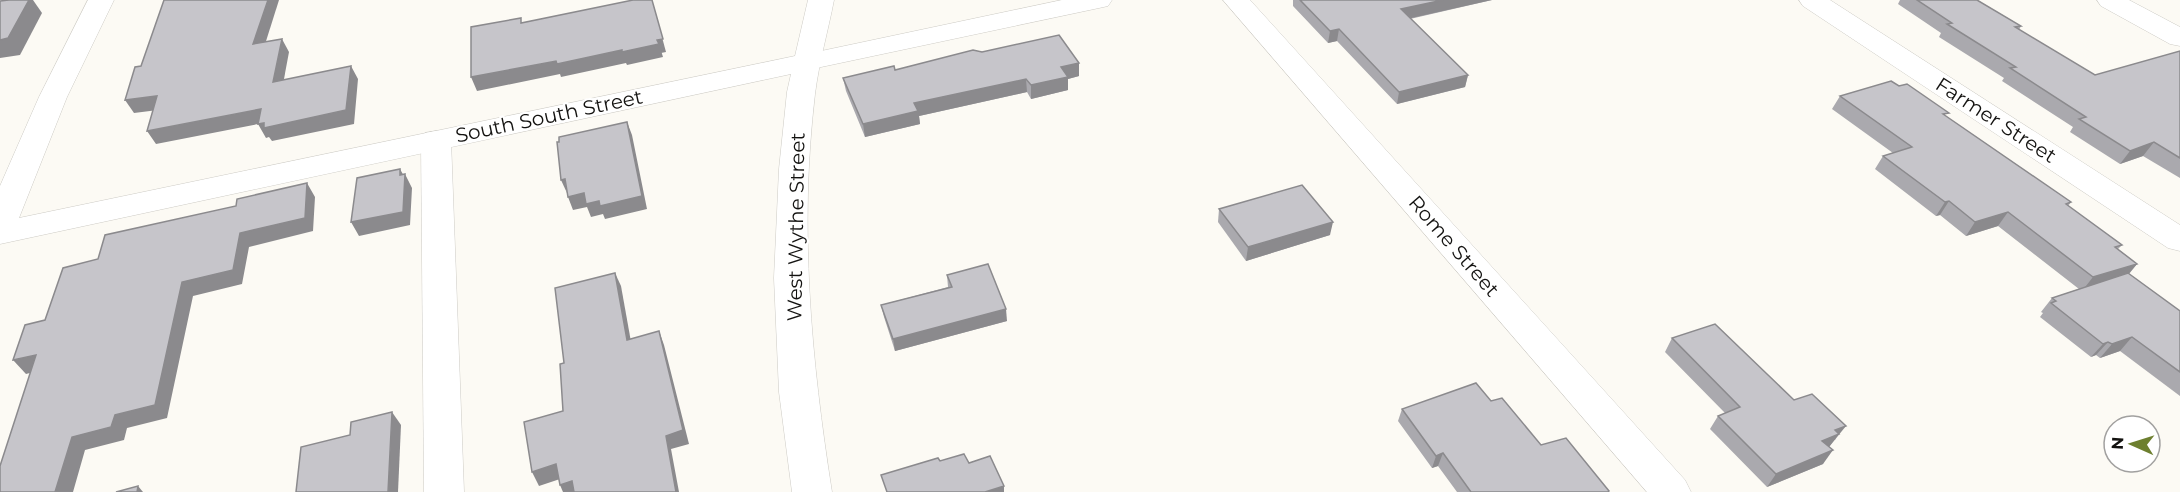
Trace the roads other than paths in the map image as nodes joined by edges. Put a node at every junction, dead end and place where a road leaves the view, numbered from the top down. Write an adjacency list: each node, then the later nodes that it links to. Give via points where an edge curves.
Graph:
1 (101, 0): 10 (main road, via 53,97)
2 (821, 0): 8 (main road, West Wythe Street)
3 (1099, 0): 8 (main road, South South Street)
4 (1236, 0): 15 (main road, Rome Street)
5 (1812, 0): 12 (main road, Farmer Street)
6 (2110, 0): 7 (main road)
7 (2180, 38)
8 (807, 62): 9 (main road, South South Street); 14 (main road, West Wythe Street, via 794,169 791,278 798,392)
9 (436, 140): 11 (main road, South South Street); 13 (main road)
10 (0, 224)
11 (0, 233)
12 (2180, 240)
13 (444, 492)
14 (812, 492)
15 (1671, 492)

